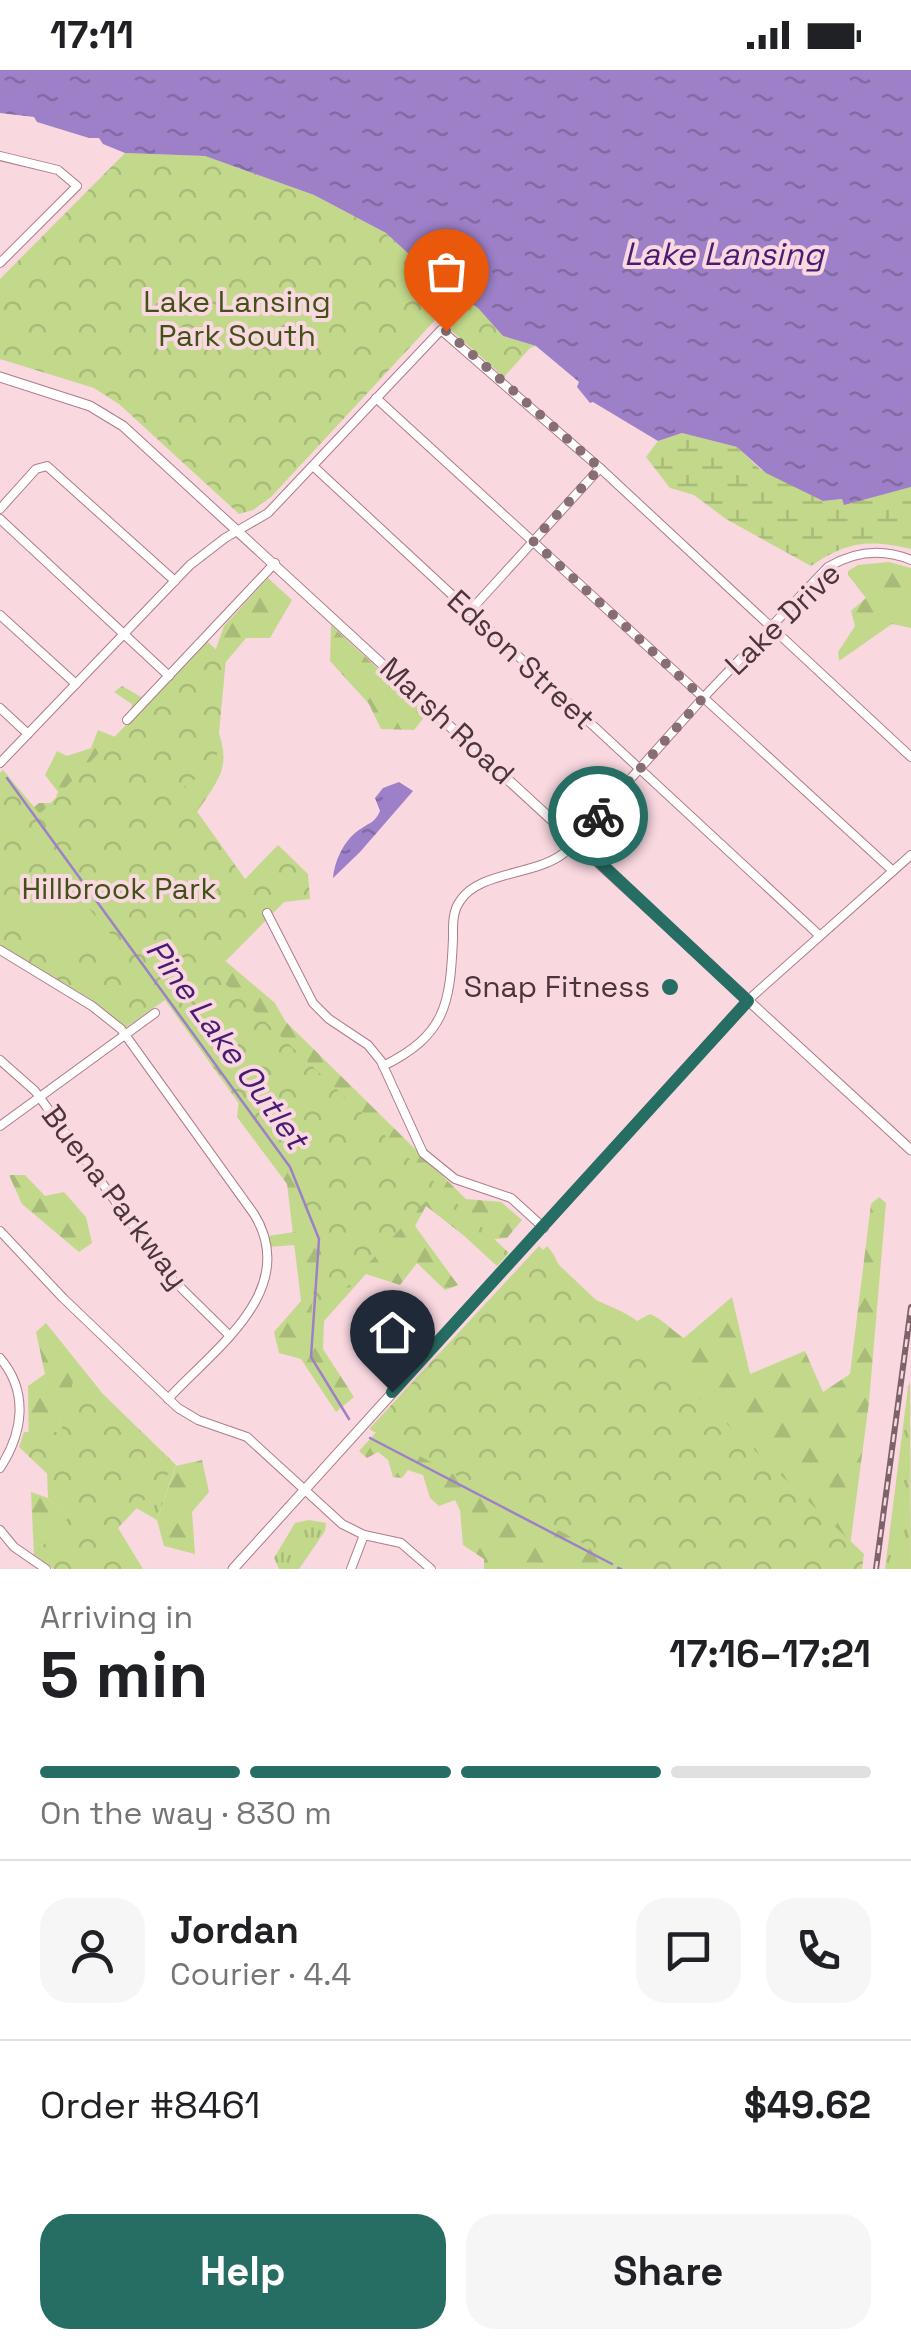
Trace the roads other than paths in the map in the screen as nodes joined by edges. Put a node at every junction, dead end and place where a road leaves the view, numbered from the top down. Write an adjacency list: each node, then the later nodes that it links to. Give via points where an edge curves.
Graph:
1 (0, 157): 2 (street, via 58,170 77,186)
2 (0, 263)
3 (0, 377): 9 (main road, Marsh Road, via 112,417)
4 (376, 398): 5 (street); 6 (street, via 436,332 446,331); 10 (street)
5 (313, 466): 9 (street, via 268,513); 14 (street, Edson Street)
6 (600, 468): 10 (street); 16 (street)
7 (1, 507): 13 (street, via 47,466)
8 (2, 521): 17 (street)
9 (238, 530): 12 (main road, Marsh Road); 13 (street)
10 (533, 541): 14 (street); 20 (street)
11 (911, 560): 16 (street, Lake Drive, via 878,552 844,559 821,573)
12 (275, 563): 18 (street); 27 (main road, Marsh Road)
13 (174, 581): 17 (street)
14 (469, 612): 26 (street, Edson Street)
15 (0, 616): 19 (street)
16 (772, 625): 20 (street, Lake Drive); 24 (street)
17 (124, 634): 18 (street); 19 (street)
18 (169, 676): 22 (street)
19 (76, 684): 23 (street)
20 (703, 698): 26 (street, Lake Drive); 29 (street)
21 (0, 708): 23 (street)
22 (127, 720)
23 (28, 734): 25 (street)
24 (911, 757)
25 (0, 763)
26 (640, 769): 27 (street, Lake Drive); 31 (street, Edson Street)
27 (576, 840): 33 (main road, Marsh Road); 37 (street, Lake Drive, via 552,862 478,885 463,897 454,912 451,982 441,1018 420,1044)
28 (911, 855): 29 (street)
29 (893, 870): 31 (street)
30 (267, 912): 37 (street, via 313,1003 368,1045)
31 (819, 935): 33 (street)
32 (0, 950): 35 (street, via 92,1006)
33 (748, 1001): 40 (main road, Marsh Road); 41 (main road)
34 (156, 1012): 35 (street)
35 (126, 1035): 38 (street); 43 (street, via 265,1239 263,1287)
36 (0, 1060): 38 (street, Buena Parkway)
37 (383, 1066): 41 (street, via 430,1160 456,1178 511,1198)
38 (40, 1098): 39 (street); 43 (street, Buena Parkway, via 172,1279)
39 (0, 1126)
40 (910, 1150)
41 (544, 1228): 47 (main road)
42 (0, 1231): 45 (street)
43 (228, 1336): 45 (street)
44 (0, 1358): 46 (street, via 15,1382 20,1410 16,1442)
45 (168, 1398): 47 (street, via 188,1415 247,1437)
46 (0, 1468)
47 (304, 1490): 49 (street); 51 (main road)
48 (0, 1530): 50 (street)
49 (364, 1535): 52 (street); 53 (street, via 401,1543)
50 (46, 1569)
51 (233, 1569)
52 (351, 1569)
53 (431, 1569)

